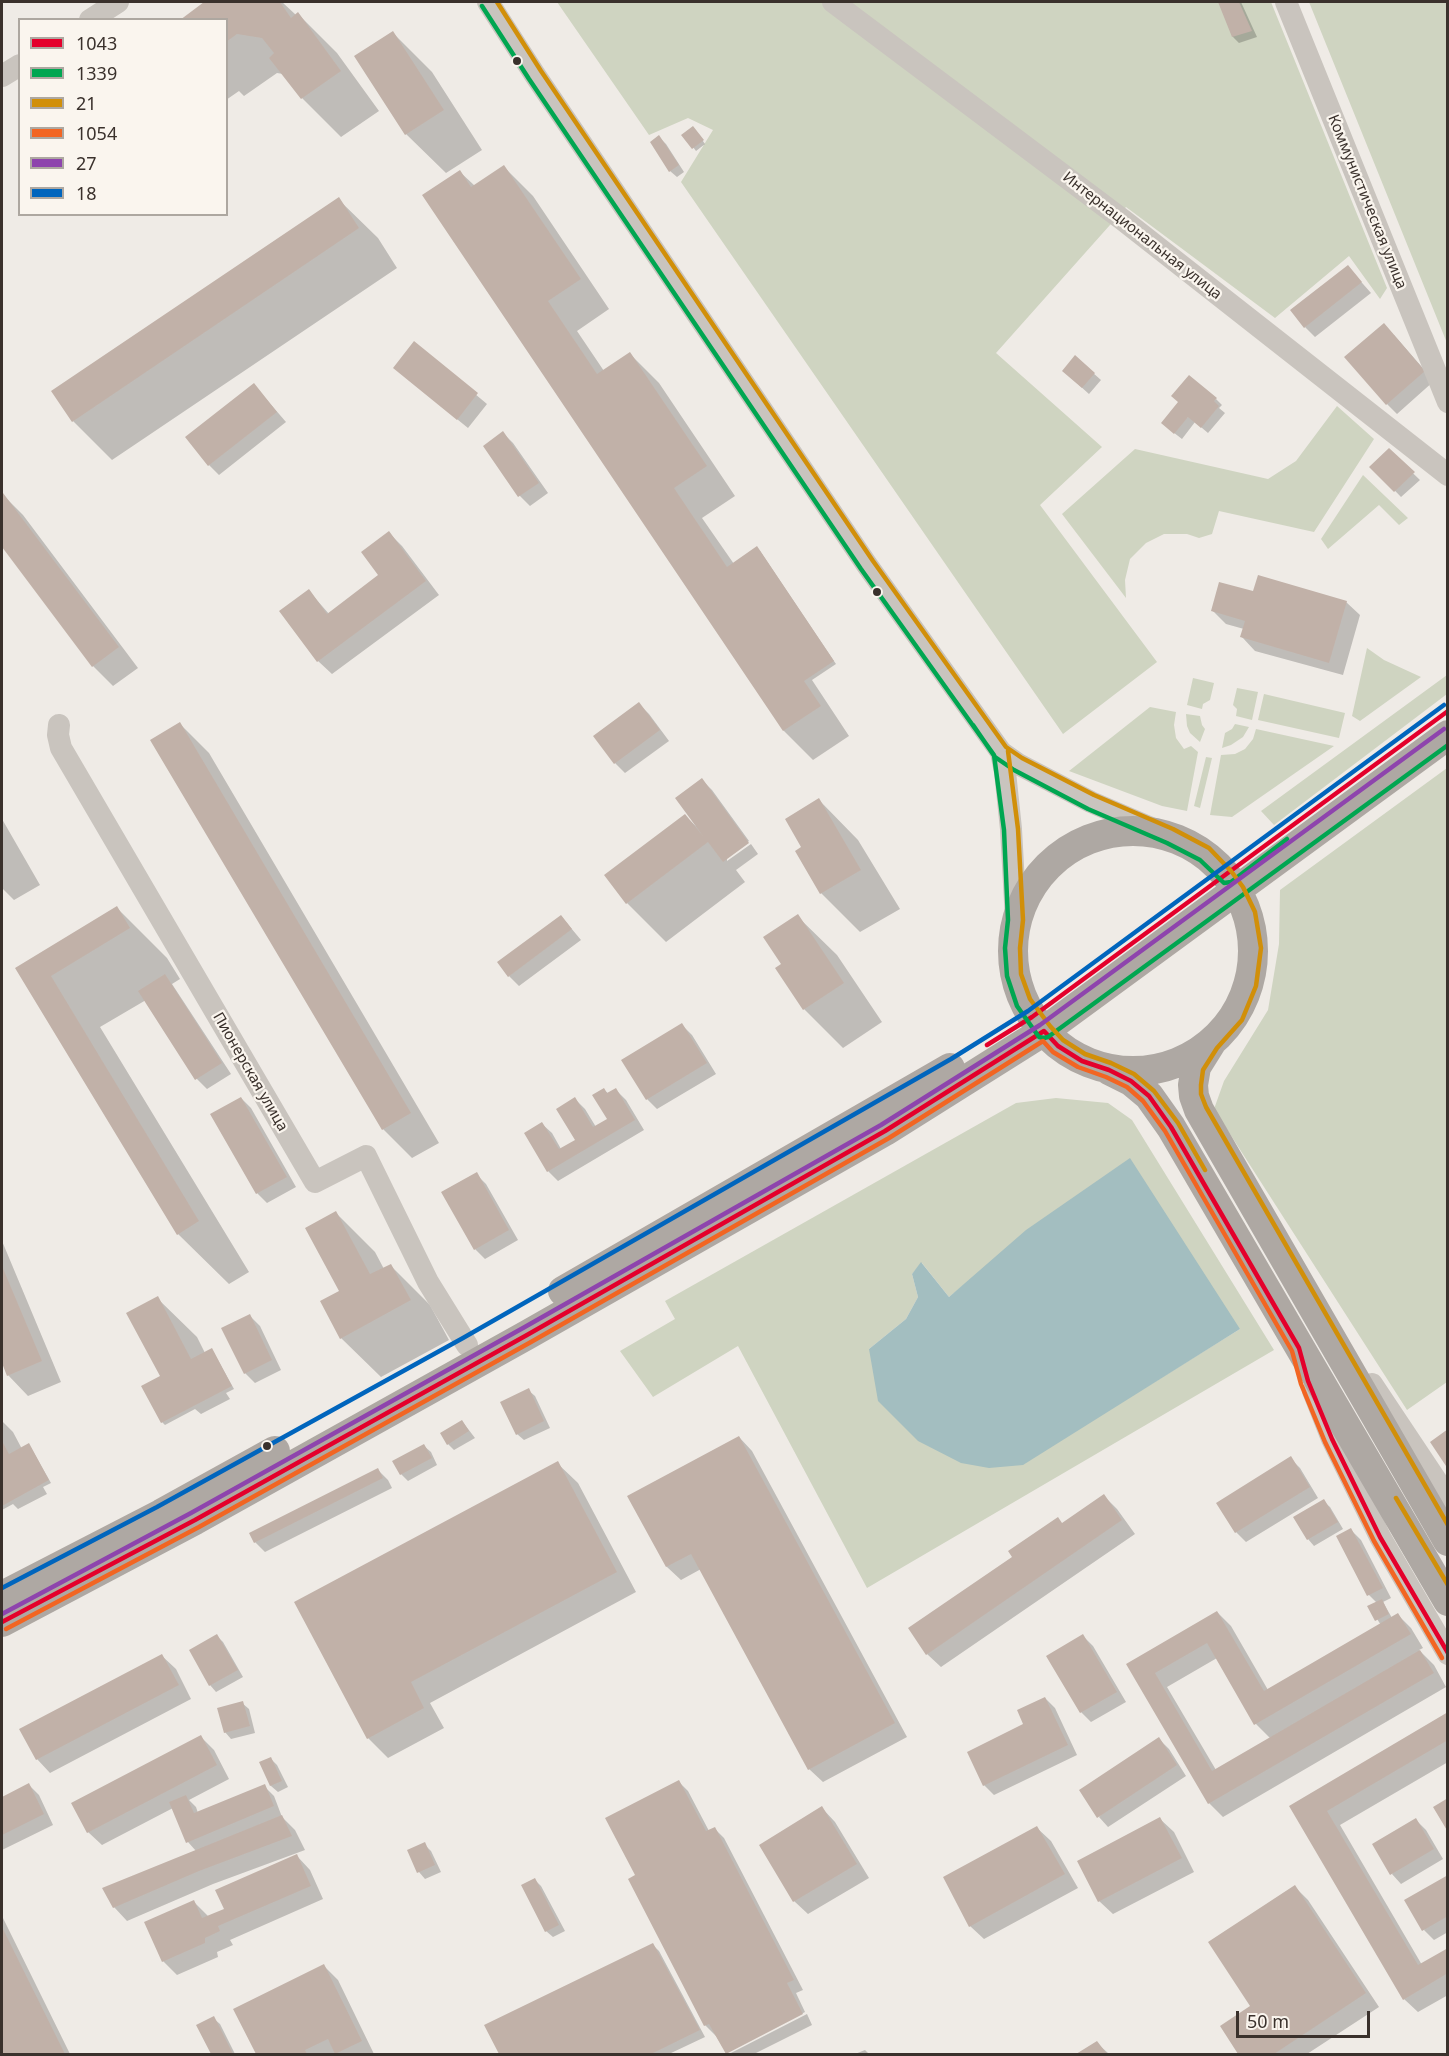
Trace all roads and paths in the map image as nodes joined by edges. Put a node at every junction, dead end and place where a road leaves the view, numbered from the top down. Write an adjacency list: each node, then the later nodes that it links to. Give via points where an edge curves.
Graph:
1 (118, 2): 5 (street)
2 (488, 2): 13 (street, via 867,566)
3 (833, 2): 9 (street, Интернациональная улица, via 1123,220)
4 (1286, 2): 8 (street, Коммунистическая улица)
5 (93, 18)
6 (18, 66): 7 (street)
7 (2, 76)
8 (1448, 402)
9 (1448, 475)
10 (1448, 711): 15 (main road)
11 (59, 725): 24 (street, Пионерская улица, via 61,748 315,1182 366,1156 428,1282)
12 (1448, 735): 15 (main road)
13 (1001, 752): 14 (street, via 1091,802); 16 (street, via 1011,829)
14 (1170, 836): 15 (main road, via 1205,854); 16 (main road, via 1138,830 1106,833 1075,845 1049,864 1028,890)
15 (1232, 883): 17 (main road); 18 (main road, via 1248,914 1254,949 1249,984 1235,1016)
16 (1016, 920): 17 (main road, via 1014,975 1023,1002)
17 (1038, 1024): 19 (main road, via 1058,1046 1082,1061); 24 (main road, via 955,1065); 31 (main road, via 885,1131 195,1520)
18 (1211, 1043): 19 (main road, via 1189,1058 1163,1068); 20 (main road, via 1196,1067 1194,1096)
19 (1109, 1070): 21 (main road, via 1149,1096)
20 (1274, 1239): 21 (street, via 1255,1243); 22 (main road); 26 (street, via 1290,1248)
21 (1245, 1255): 25 (main road)
22 (1307, 1295): 23 (main road); 26 (street)
23 (1328, 1332): 25 (street, via 1318,1324 1306,1325 1298,1335); 28 (main road)
24 (467, 1345): 29 (main road, via 161,1514)
25 (1299, 1348): 30 (main road); 32 (street, via 1332,1439 1380,1537)
26 (1366, 1376): 27 (street)
27 (1448, 1498)
28 (1448, 1541)
29 (2, 1596)
30 (1448, 1601)
31 (2, 1622)
32 (1448, 1654)

